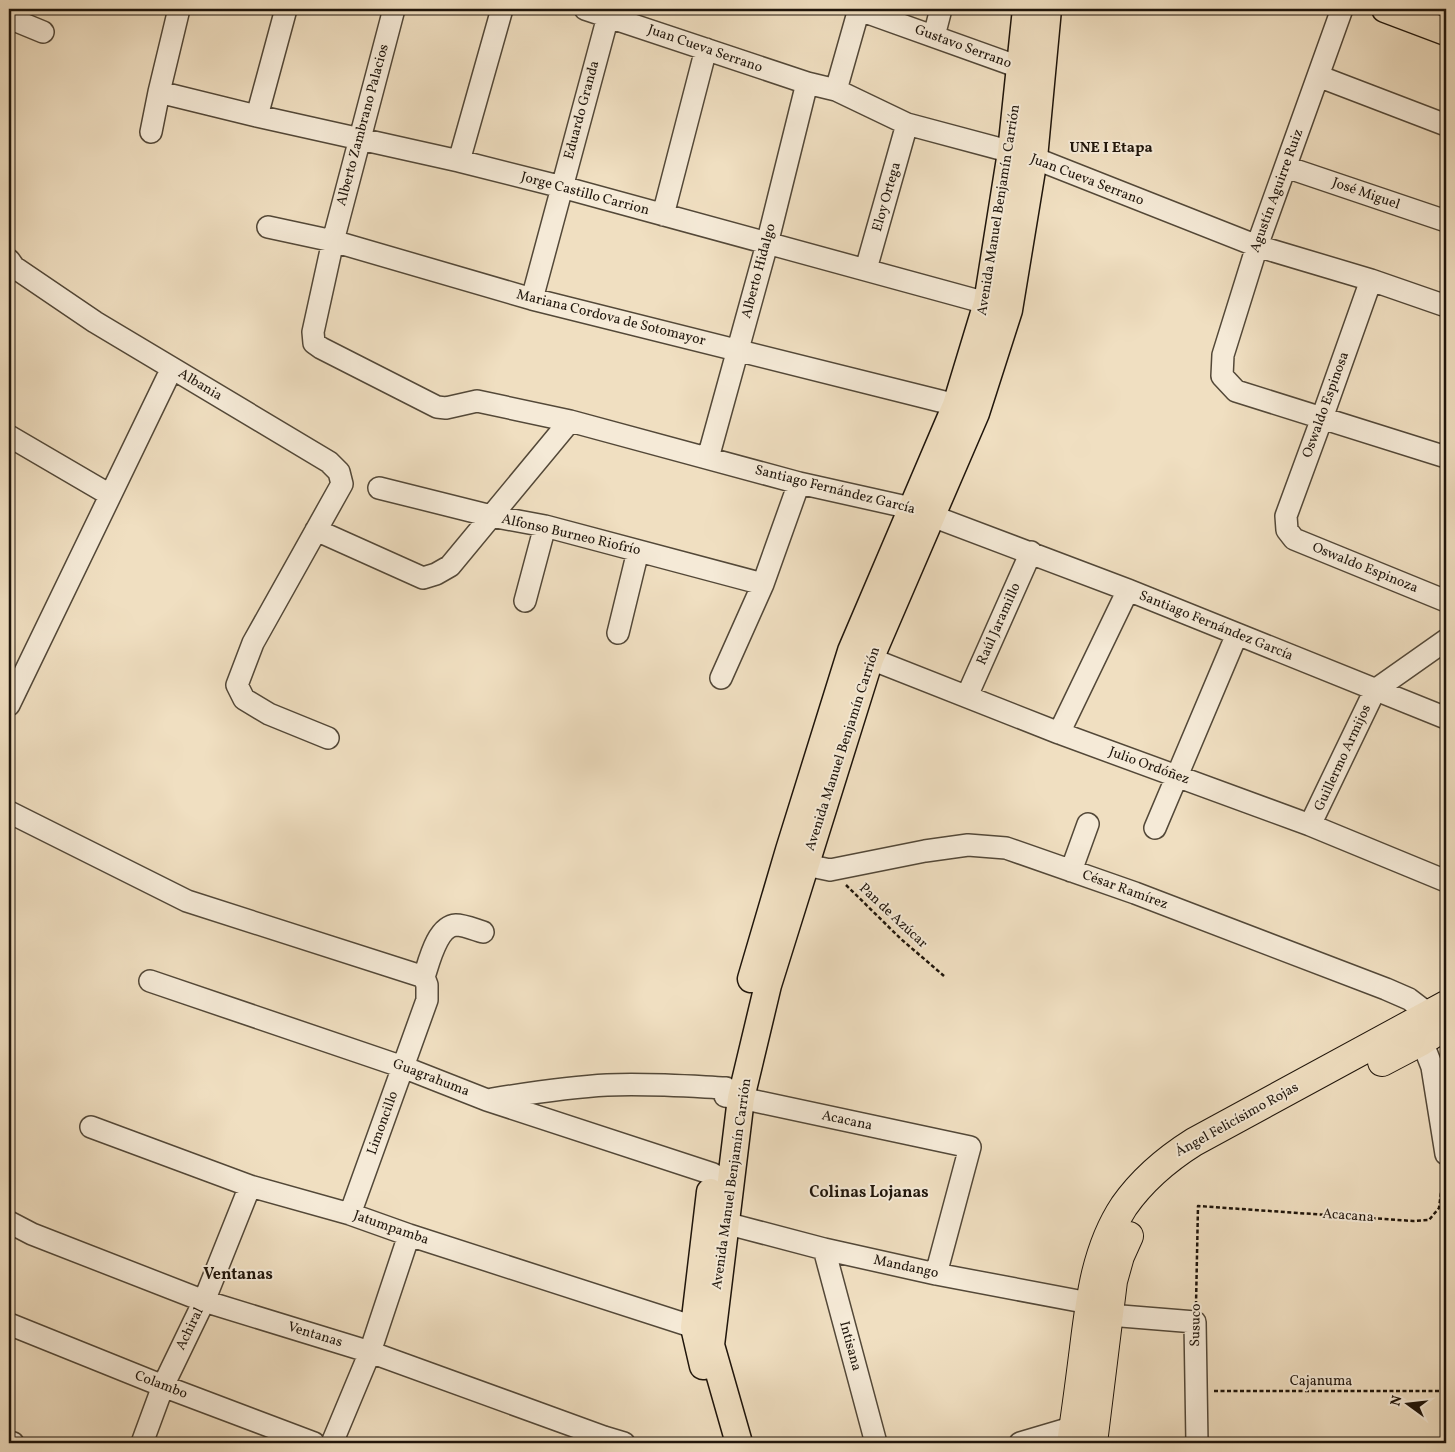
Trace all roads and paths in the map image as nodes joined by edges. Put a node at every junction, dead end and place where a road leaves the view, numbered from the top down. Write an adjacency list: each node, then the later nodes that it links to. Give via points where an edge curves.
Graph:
1 (179, 9): 22 (street)
2 (286, 9): 23 (street)
3 (394, 9): 27 (street, Alberto Zambrano Palacios)
4 (502, 9): 29 (street)
5 (585, 9): 12 (street, Juan Cueva Serrano)
6 (858, 9): 16 (street, Gustavo Serrano); 21 (street)
7 (941, 9): 16 (street)
8 (1026, 9): 18 (main road, Avenida Manuel Benjamín Carrión)
9 (1048, 9): 18 (main road, Avenida Manuel Benjamín Carrión)
10 (1342, 9): 19 (street, Agustín Aguirre Ruiz)
11 (1386, 9): 15 (main road)
12 (609, 12): 17 (street, Juan Cueva Serrano); 31 (street, Eduardo Granda)
13 (9, 18): 14 (street)
14 (43, 32)
15 (1446, 32)
16 (934, 36): 18 (street, Gustavo Serrano)
17 (706, 49): 20 (street, Juan Cueva Serrano); 32 (street)
18 (1032, 71): 28 (main road, Avenida Manuel Benjamín Carrión)
19 (1318, 76): 25 (street); 30 (street, Agustín Aguirre Ruiz)
20 (807, 83): 21 (street, Juan Cueva Serrano); 36 (street, Alberto Hidalgo)
21 (836, 90): 24 (street, Juan Cueva Serrano)
22 (159, 92): 23 (street, Jorge Castillo Carrion); 26 (street)
23 (257, 116): 27 (street, Jorge Castillo Carrion)
24 (907, 124): 28 (street, Juan Cueva Serrano); 39 (street, Eloy Ortega)
25 (1446, 125)
26 (152, 132)
27 (359, 139): 29 (street, Jorge Castillo Carrion); 35 (street, Alberto Zambrano Palacios)
28 (1023, 155): 37 (street, Juan Cueva Serrano); 42 (main road, Avenida Manuel Benjamín Carrión)
29 (459, 161): 31 (street, Jorge Castillo Carrion)
30 (1286, 167): 33 (street, José Miguel); 37 (street, Agustín Aguirre Ruiz)
31 (562, 187): 32 (street, Jorge Castillo Carrion); 41 (street, Eduardo Granda)
32 (664, 215): 36 (street, Jorge Castillo Carrion)
33 (1446, 221)
34 (268, 227): 35 (street, Mariana Cordova de Sotomayor)
35 (333, 241): 41 (street, Mariana Cordova de Sotomayor); 48 (street, Santiago Fernández García, via 313,332 314,343 437,407 477,401)
36 (767, 244): 39 (street, Jorge Castillo Carrion); 44 (street, Alberto Hidalgo)
37 (1257, 246): 40 (street, Juan Cueva Serrano); 47 (street, Agustín Aguirre Ruiz, via 1223,355 1222,376 1236,391)
38 (9, 260): 45 (street, Albania, via 14,267 95,322)
39 (866, 269): 42 (street, Jorge Castillo Carrion)
40 (1371, 280): 43 (street, Juan Cueva Serrano); 47 (street, Oswaldo Espinosa)
41 (532, 299): 44 (street, Mariana Cordova de Sotomayor)
42 (998, 306): 46 (main road, Avenida Manuel Benjamín Carrión); 55 (main road, Avenida Manuel Benjamín Carrión, via 976,413)
43 (1446, 306)
44 (737, 350): 46 (street, Mariana Cordova de Sotomayor); 51 (street, Alberto Hidalgo)
45 (172, 368): 54 (street); 58 (street, Albania, via 329,462 339,472 342,484)
46 (956, 405): 55 (main road, Avenida Manuel Benjamín Carrión)
47 (1322, 418): 50 (street); 59 (street, Oswaldo Espinosa, via 1286,516)
48 (570, 422): 51 (street, Santiago Fernández García); 56 (street)
49 (9, 436): 54 (street)
50 (1446, 455)
51 (708, 458): 52 (street, Santiago Fernández García)
52 (799, 483): 55 (street, Santiago Fernández García); 62 (street)
53 (379, 488): 56 (street, Alfonso Burneo Riofrío)
54 (110, 495): 73 (street)
55 (922, 512): 61 (street, Santiago Fernández García); 69 (main road, Avenida Manuel Benjamín Carrión)
56 (491, 516): 57 (street, Alfonso Burneo Riofrío); 58 (street, via 450,566 423,578)
57 (545, 526): 60 (street, Alfonso Burneo Riofrío); 65 (street)
58 (316, 530): 76 (street, Albania, via 253,643 237,685 244,699 269,714)
59 (1286, 530): 64 (street, Oswaldo Espinoza, via 1294,539)
60 (638, 551): 62 (street, Alfonso Burneo Riofrío); 66 (street)
61 (1031, 552): 63 (street, Santiago Fernández García); 72 (street, Raúl Jaramillo)
62 (763, 584): 70 (street)
63 (1128, 590): 67 (street, Santiago Fernández García); 75 (street)
64 (1446, 600)
65 (525, 601)
66 (618, 633)
67 (1237, 634): 71 (street, Santiago Fernández García); 77 (street)
68 (1446, 640): 71 (street)
69 (861, 655): 72 (street, Julio Ordóñez); 82 (main road, Avenida Manuel Benjamín Carrión); 92 (main road, Avenida Manuel Benjamín Carrión, via 789,850 751,980)
70 (721, 678)
71 (1375, 690): 74 (street, Santiago Fernández García); 80 (street, Guillermo Armijos)
72 (967, 696): 75 (street, Julio Ordóñez)
73 (9, 705)
74 (1446, 718)
75 (1059, 733): 77 (street, Julio Ordóñez)
76 (328, 738)
77 (1177, 777): 80 (street, Julio Ordóñez); 81 (street)
78 (9, 812): 87 (street, via 187,901)
79 (1088, 824): 83 (street)
80 (1310, 826): 84 (street, Julio Ordóñez)
81 (1155, 828)
82 (818, 867): 83 (street, César Ramírez, via 968,845 1006,848); 86 (path, Pan de Azúcar); 92 (main road, Avenida Manuel Benjamín Carrión, via 768,986)
83 (1071, 871): 89 (street, César Ramírez, via 1270,943 1386,989)
84 (1446, 881)
85 (484, 932): 87 (street, Limoncillo, via 456,925 441,933)
86 (944, 976)
87 (424, 977): 91 (street, Limoncillo, via 427,1000)
88 (150, 981): 91 (street, Guagrahuma)
89 (1441, 1016): 90 (highway, Ángel Felicísimo Rojas); 106 (highway, Ángel Felicísimo Rojas, via 1209,1133 1172,1156 1136,1190 1111,1228 1102,1250)
90 (1422, 1041): 95 (street, via 1432,1067); 106 (highway, Ángel Felicísimo Rojas, via 1244,1131 1188,1166 1154,1198 1129,1234)
91 (403, 1067): 93 (street, Guagrahuma); 99 (street, Limoncillo)
92 (731, 1094): 93 (street, Acacana, via 666,1084 606,1085 546,1090); 96 (main road, Avenida Manuel Benjamín Carrión); 101 (main road, Avenida Manuel Benjamín Carrión); 104 (street, Acacana, via 970,1147)
93 (487, 1100): 96 (street, Guagrahuma)
94 (91, 1127): 97 (street, Jatumpamba)
95 (1446, 1154): 98 (path, Acacana, via 1439,1208 1429,1220)
96 (713, 1174): 109 (main road, Avenida Manuel Benjamín Carrión)
97 (250, 1186): 99 (street, Jatumpamba); 105 (street, Achiral)
98 (1198, 1206): 107 (path, Susuco)
99 (350, 1214): 102 (street, Jatumpamba)
100 (9, 1222): 105 (street, Ventanas)
101 (725, 1223): 103 (street, Mandango); 122 (main road, Avenida Manuel Benjamín Carrión, via 712,1345)
102 (409, 1235): 109 (street, Jatumpamba); 110 (street)
103 (824, 1249): 104 (street, Mandango); 123 (street, Intisana)
104 (936, 1274): 106 (street, Mandango)
105 (204, 1301): 110 (street, Ventanas); 111 (street, Achiral)
106 (1099, 1309): 107 (street, Mandango); 114 (highway, Ángel Felicísimo Rojas)
107 (1195, 1322): 112 (street, Susuco)
108 (9, 1324): 111 (street, Colambo)
109 (694, 1327): 121 (main road, Avenida Manuel Benjamín Carrión)
110 (370, 1352): 115 (street, Ventanas); 120 (street)
111 (163, 1386): 118 (street, Achiral); 119 (street, Colambo)
112 (1195, 1391): 113 (path, Cajanuma); 125 (street, Susuco)
113 (1446, 1392)
114 (1079, 1438): 124 (street)
115 (610, 1441)
116 (9, 1442): 117 (street)
117 (13, 1443)
118 (142, 1443)
119 (314, 1443)
120 (332, 1443)
121 (722, 1443)
122 (738, 1443)
123 (876, 1443)
124 (1020, 1443)
125 (1197, 1443)

